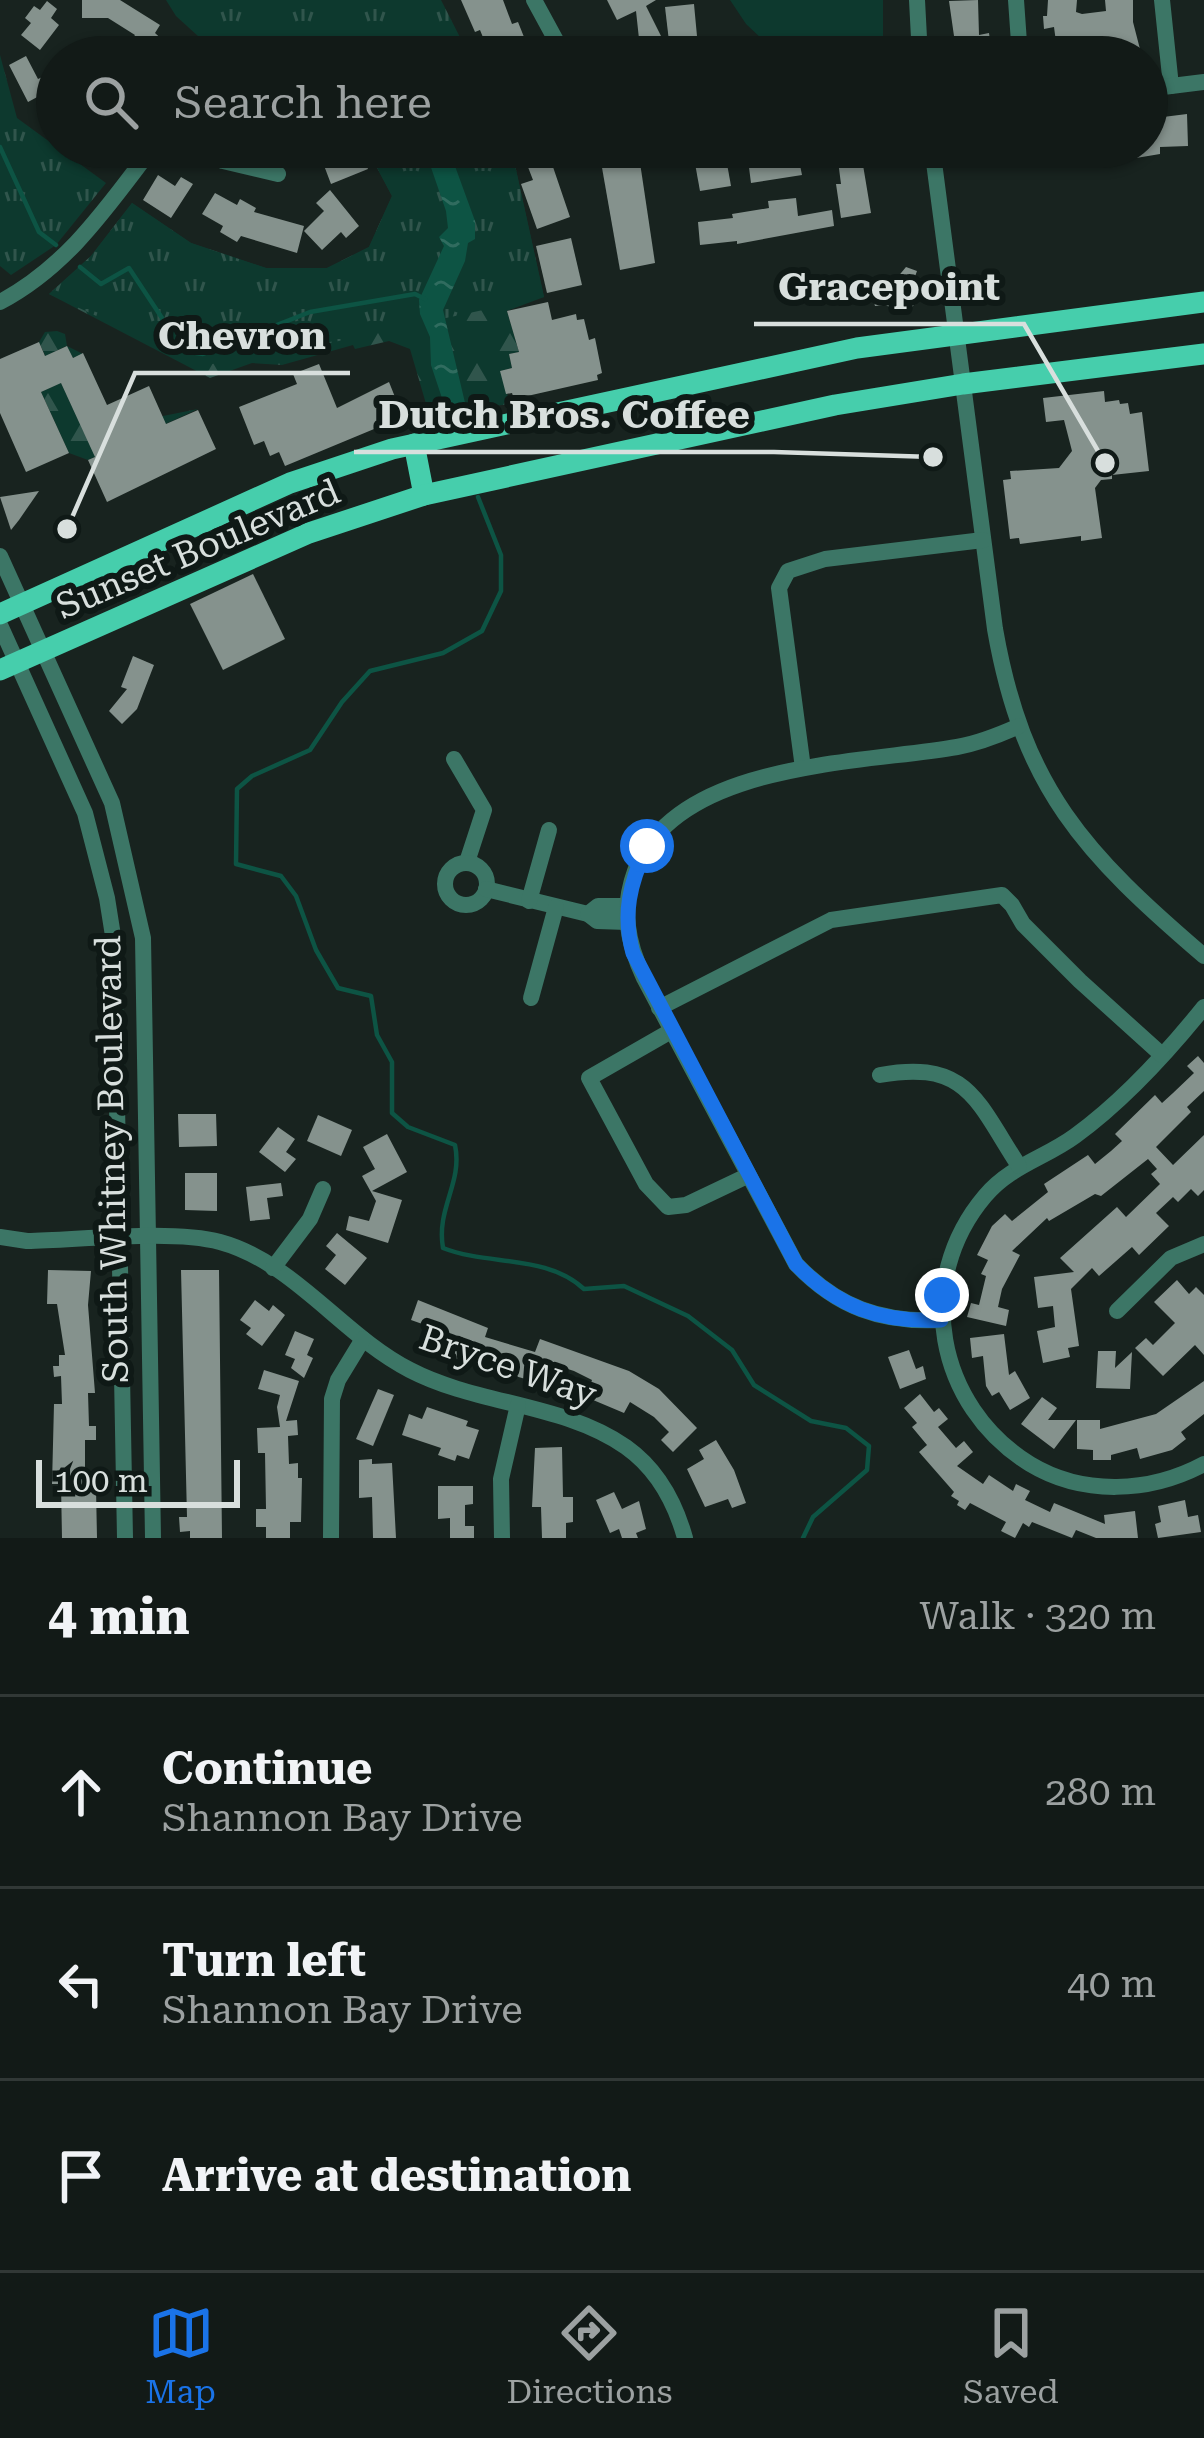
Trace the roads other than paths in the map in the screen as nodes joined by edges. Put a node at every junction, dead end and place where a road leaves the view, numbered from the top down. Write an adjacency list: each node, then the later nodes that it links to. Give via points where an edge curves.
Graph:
1 (534, 0): 5 (street)
2 (917, 0): 6 (street)
3 (1016, 0): 7 (street)
4 (1162, 0): 8 (street)
5 (554, 36)
6 (919, 36)
7 (1019, 36)
8 (1166, 36)
9 (1168, 52): 12 (street)
10 (1204, 82): 12 (street)
11 (1168, 86): 12 (street)
12 (1172, 86)
13 (136, 168): 17 (street, via 68,256)
14 (253, 168): 16 (street)
15 (935, 168): 19 (street)
16 (278, 174)
17 (0, 302)
18 (1204, 302): 19 (main road, Sunset Boulevard)
19 (957, 333): 21 (street); 22 (main road, Sunset Boulevard)
20 (1204, 354): 21 (main road, Sunset Boulevard)
21 (963, 384): 23 (main road, Sunset Boulevard); 24 (street)
22 (414, 444): 23 (main road); 26 (main road, Sunset Boulevard, via 290,483)
23 (424, 495): 29 (main road, Sunset Boulevard, via 309,533)
24 (983, 540): 31 (street, via 1001,667); 33 (street, via 788,571 779,588)
25 (0, 556): 26 (street, South Whitney Boulevard)
26 (22, 604): 27 (main road, Sunset Boulevard); 29 (street, South Whitney Boulevard)
27 (0, 614)
28 (0, 625): 30 (street, South Whitney Boulevard)
29 (43, 652): 30 (main road, Sunset Boulevard); 51 (street, South Whitney Boulevard, via 112,803 135,892 146,988)
30 (9, 666): 52 (street, South Whitney Boulevard, via 85,813 107,898 117,990)
31 (1019, 726): 33 (street, via 960,747); 40 (street, via 1083,840)
32 (454, 759): 35 (street, via 484,810)
33 (803, 768): 39 (street, via 682,811 647,846)
34 (549, 830): 37 (street)
35 (467, 862): 36 (street, via 484,873); 36 (street, via 448,871 447,894 468,905)
36 (486, 889): 37 (street)
37 (529, 901): 38 (street)
38 (556, 907): 39 (street); 41 (street)
39 (627, 914): 43 (street, via 633,953)
40 (1204, 956)
41 (531, 998)
42 (1204, 1007): 45 (street)
43 (659, 1008): 44 (street); 45 (street, via 831,920 1002,895 1080,982)
44 (671, 1031): 48 (street); 48 (street, via 589,1078 646,1184 668,1207)
45 (1162, 1055): 47 (street, via 1073,1138)
46 (880, 1075): 47 (street, via 928,1070 962,1085)
47 (1019, 1166): 56 (street, via 967,1221 947,1268)
48 (747, 1175): 56 (street, via 796,1264 835,1299 884,1318)
49 (323, 1189): 54 (street)
50 (0, 1238): 52 (street, Bryce Way)
51 (149, 1238): 52 (street, Bryce Way); 54 (street, Bryce Way, via 219,1241); 61 (street, South Whitney Boulevard)
52 (121, 1239): 60 (street, South Whitney Boulevard)
53 (1204, 1244): 55 (street, via 1171,1258)
54 (273, 1268): 57 (street, Bryce Way)
55 (1117, 1310)
56 (941, 1320): 59 (street, via 950,1368 973,1411 1030,1464 1072,1482 1125,1487)
57 (363, 1339): 58 (street, Bryce Way, via 416,1374); 62 (street, via 332,1399)
58 (518, 1405): 63 (street, via 501,1479); 64 (street, Bryce Way, via 589,1428 641,1458)
59 (1203, 1467)
60 (124, 1538)
61 (153, 1538)
62 (331, 1538)
63 (502, 1538)
64 (685, 1538)

